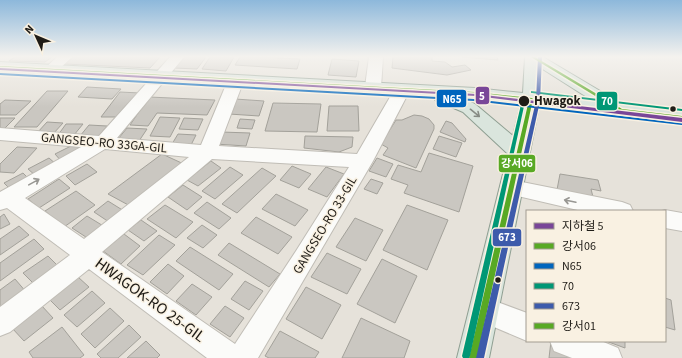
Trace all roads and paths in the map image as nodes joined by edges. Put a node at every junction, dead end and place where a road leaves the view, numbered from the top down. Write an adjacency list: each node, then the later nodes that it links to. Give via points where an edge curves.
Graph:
1 (119, 74): 5 (main road)
2 (374, 74): 7 (street)
3 (532, 74): 10 (main road)
4 (561, 74): 11 (main road)
5 (161, 76): 6 (main road); 14 (street)
6 (236, 80): 7 (main road); 15 (street)
7 (373, 87): 8 (main road)
8 (403, 88): 9 (main road); 17 (street, GANGSEO-RO 33-GIL)
9 (427, 90): 10 (main road); 16 (main road, one-way to 16, via 469,108)
10 (531, 99): 11 (main road); 16 (main road)
11 (621, 110): 12 (main road)
12 (682, 117)
13 (0, 134): 14 (street, GANGSEO-RO 33GA-GIL)
14 (104, 142): 15 (street, GANGSEO-RO 33GA-GIL); 19 (street, one-way to 14)
15 (208, 152): 17 (street, GANGSEO-RO 33GA-GIL); 23 (street)
16 (520, 153): 18 (main road)
17 (363, 161): 29 (street, GANGSEO-RO 33-GIL)
18 (512, 188): 20 (street, one-way to 18); 24 (main road)
19 (4, 199): 23 (street, HWAGOK-RO 25-GIL)
20 (617, 210)
21 (666, 219): 22 (street)
22 (682, 222)
23 (86, 254): 25 (street, HWAGOK-RO 25-GIL); 28 (street, HWAGOK-RO 25-GIL)
24 (484, 310): 26 (street); 30 (main road)
25 (0, 323)
26 (526, 327)
27 (567, 342): 31 (street)
28 (230, 358)
29 (242, 358)
30 (473, 358)
31 (608, 358)

